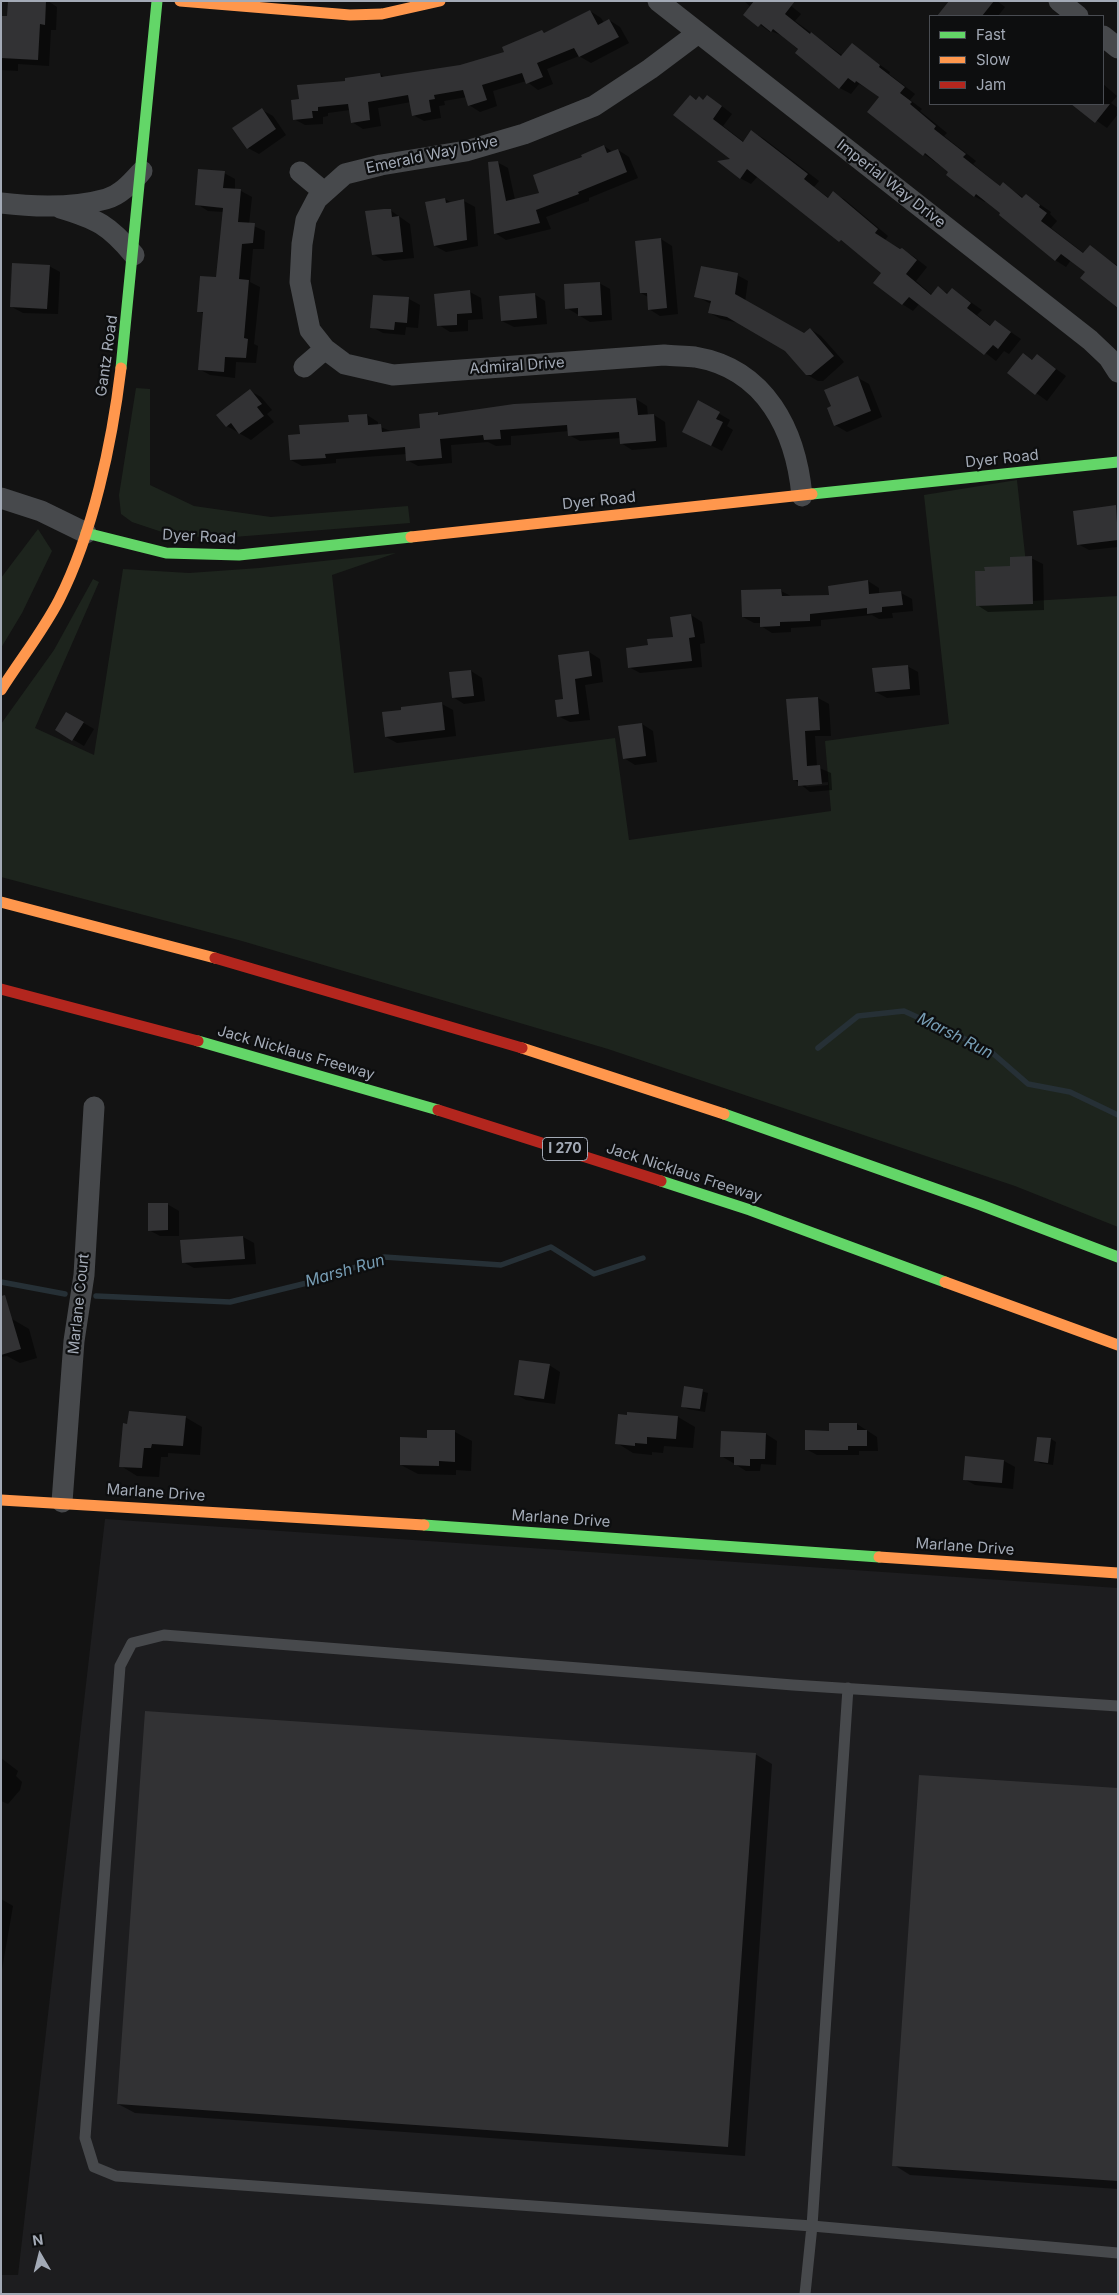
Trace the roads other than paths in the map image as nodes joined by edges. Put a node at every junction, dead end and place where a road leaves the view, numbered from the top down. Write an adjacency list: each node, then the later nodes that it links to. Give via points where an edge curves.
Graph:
1 (157, 1): 10 (main road, Gantz Road)
2 (180, 1): 3 (main road, via 350,15 382,14)
3 (440, 1)
4 (658, 1): 7 (street, Imperial Way Drive)
5 (1059, 1): 6 (street)
6 (1077, 15)
7 (698, 33): 12 (street, Emerald Way Drive, via 594,106 524,134 466,151 345,174); 18 (street, Imperial Way Drive, via 1090,340)
8 (1104, 37): 9 (street)
9 (1118, 48)
10 (142, 171): 14 (street, via 130,185 107,199); 15 (main road, Gantz Road)
11 (300, 172): 12 (street)
12 (324, 192): 16 (street, Admiral Drive, via 306,220 300,282 310,330)
13 (1, 203): 14 (street)
14 (48, 205): 15 (street, via 100,222)
15 (134, 255): 22 (main road, Gantz Road, via 117,401)
16 (325, 349): 17 (street); 20 (street, Admiral Drive, via 346,364 394,375 664,355 696,358 727,368 753,385 776,409 800,468)
17 (304, 368)
18 (1118, 372)
19 (1118, 462): 20 (main road, Dyer Road)
20 (802, 496): 22 (main road, Dyer Road, via 239,555 166,553)
21 (1, 498): 22 (street, via 41,511)
22 (86, 533): 23 (main road, Gantz Road, via 58,602)
23 (1, 690)
24 (1, 902): 27 (main road, via 301,982 540,1053 990,1207)
25 (1, 989): 28 (main road, Jack Nicklaus Freeway / I 270, via 273,1061 513,1132 750,1210)
26 (94, 1107): 30 (street, Marlane Court, via 84,1275 74,1341)
27 (1118, 1257)
28 (1118, 1345)
29 (1, 1500): 30 (main road, Marlane Drive)
30 (62, 1502): 31 (main road, Marlane Drive)
31 (1118, 1572)
32 (848, 1688): 33 (lane); 34 (lane); 34 (lane, via 164,1634 132,1644 120,1666 85,2138 94,2167 116,2176)
33 (1118, 1706)
34 (812, 2226): 35 (lane); 36 (lane)
35 (1118, 2253)
36 (805, 2294)

